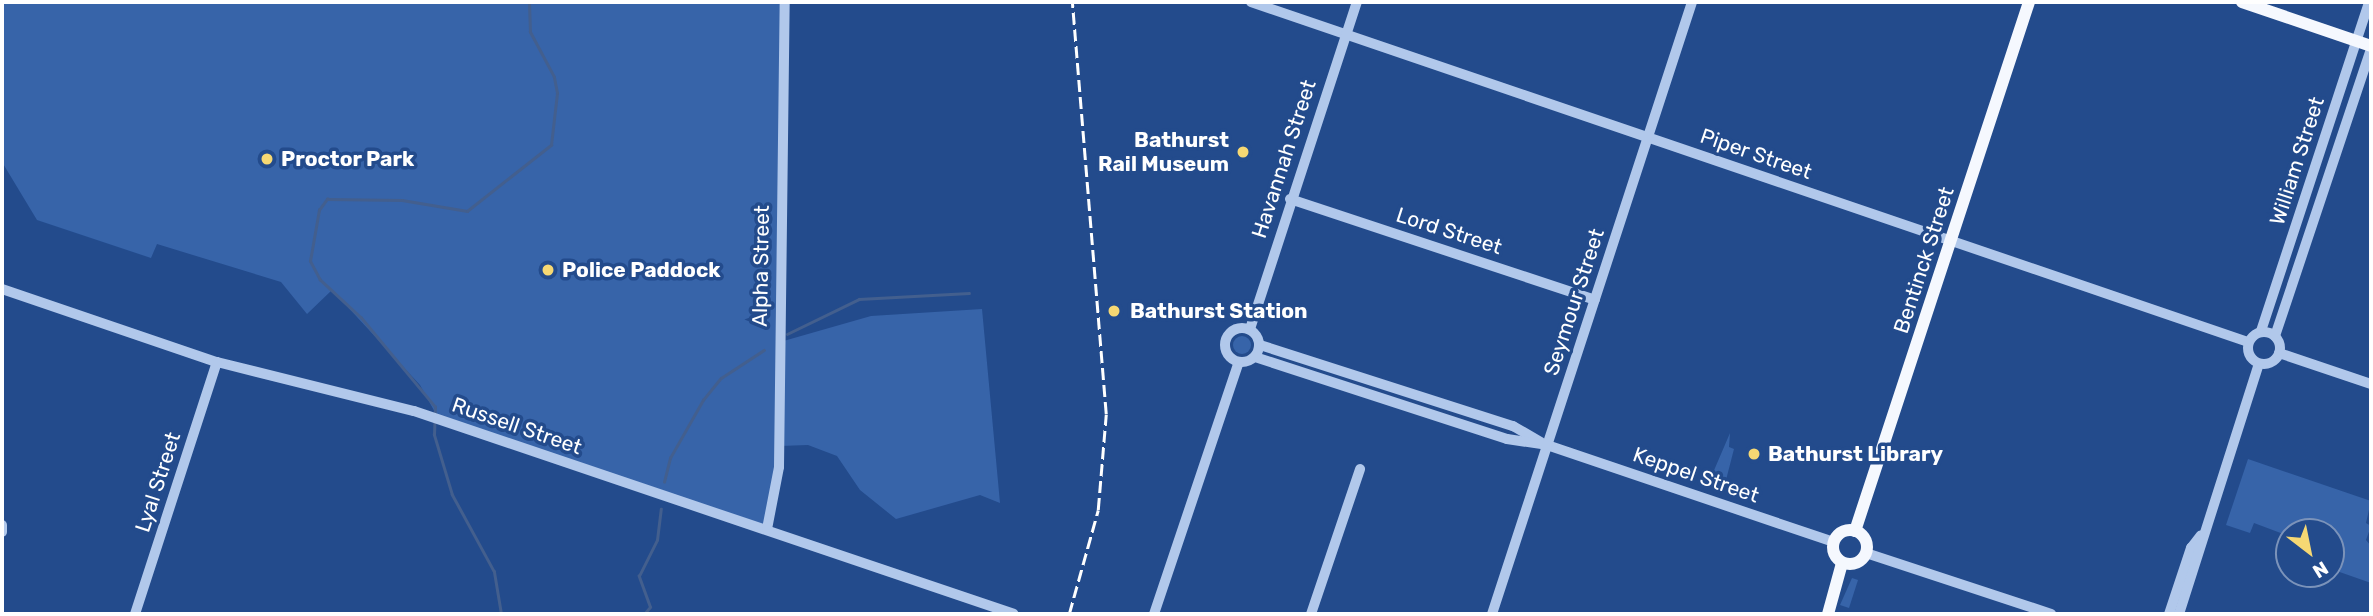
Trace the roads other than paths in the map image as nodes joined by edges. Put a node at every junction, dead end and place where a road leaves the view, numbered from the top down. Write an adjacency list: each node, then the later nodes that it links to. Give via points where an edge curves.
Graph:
1 (785, 2): 34 (street, Alpha Street, via 779,467)
2 (1251, 2): 8 (street, Piper Street)
3 (1357, 2): 8 (street, Havannah Street)
4 (1692, 2): 11 (street, Seymour Street)
5 (2029, 2): 13 (main road, Bentinck Street)
6 (2242, 2): 9 (main road)
7 (2369, 2): 9 (street, William Street)
8 (1345, 36): 11 (street, Piper Street); 12 (street, Havannah Street)
9 (2356, 41): 10 (main road); 17 (street, William Street)
10 (2371, 48): 18 (street, William Street)
11 (1648, 138): 13 (street, Piper Street); 15 (street, Seymour Street)
12 (1290, 199): 15 (street, Lord Street); 16 (street, Havannah Street)
13 (1951, 240): 19 (street, Piper Street); 36 (main road, Bentinck Street)
14 (2, 289): 23 (street, Russell Street)
15 (1595, 300): 31 (street, Seymour Street)
16 (1250, 329): 20 (street); 24 (street, via 1236,329 1225,341 1227,352)
17 (2261, 331): 18 (street); 19 (street)
18 (2275, 336): 21 (street)
19 (2248, 342): 25 (street, via 2248,353)
20 (1260, 345): 22 (street); 26 (street, Keppel Street)
21 (2279, 353): 25 (street, via 2271,362); 28 (street)
22 (1255, 357): 24 (street); 27 (street, Keppel Street)
23 (217, 362): 34 (street, Russell Street, via 414,411); 41 (street, Lyal Street)
24 (1239, 362): 43 (street)
25 (2259, 364): 37 (street)
26 (1340, 369): 27 (street); 29 (street, Keppel Street)
27 (1335, 382): 30 (street, Keppel Street)
28 (2371, 384)
29 (1457, 408): 30 (street); 31 (street, Keppel Street, via 1513,426)
30 (1453, 421): 31 (street, Keppel Street, via 1507,439)
31 (1548, 445): 38 (street, Keppel Street); 45 (street, Seymour Street)
32 (1360, 469): 44 (street)
33 (2, 526): 35 (street)
34 (767, 529): 42 (street, Russell Street)
35 (2, 531)
36 (1855, 531): 38 (main road, via 1839,533); 39 (main road, via 1867,542)
37 (2201, 534): 48 (street, via 2191,548); 49 (street, via 2201,551)
38 (1833, 542): 40 (main road, via 1833,552)
39 (1866, 554): 40 (main road, via 1859,562); 47 (street)
40 (1842, 563): 46 (main road)
41 (135, 614)
42 (1014, 614)
43 (1154, 614)
44 (1311, 614)
45 (1492, 614)
46 (1828, 614)
47 (2052, 614)
48 (2169, 614)
49 (2179, 614)

